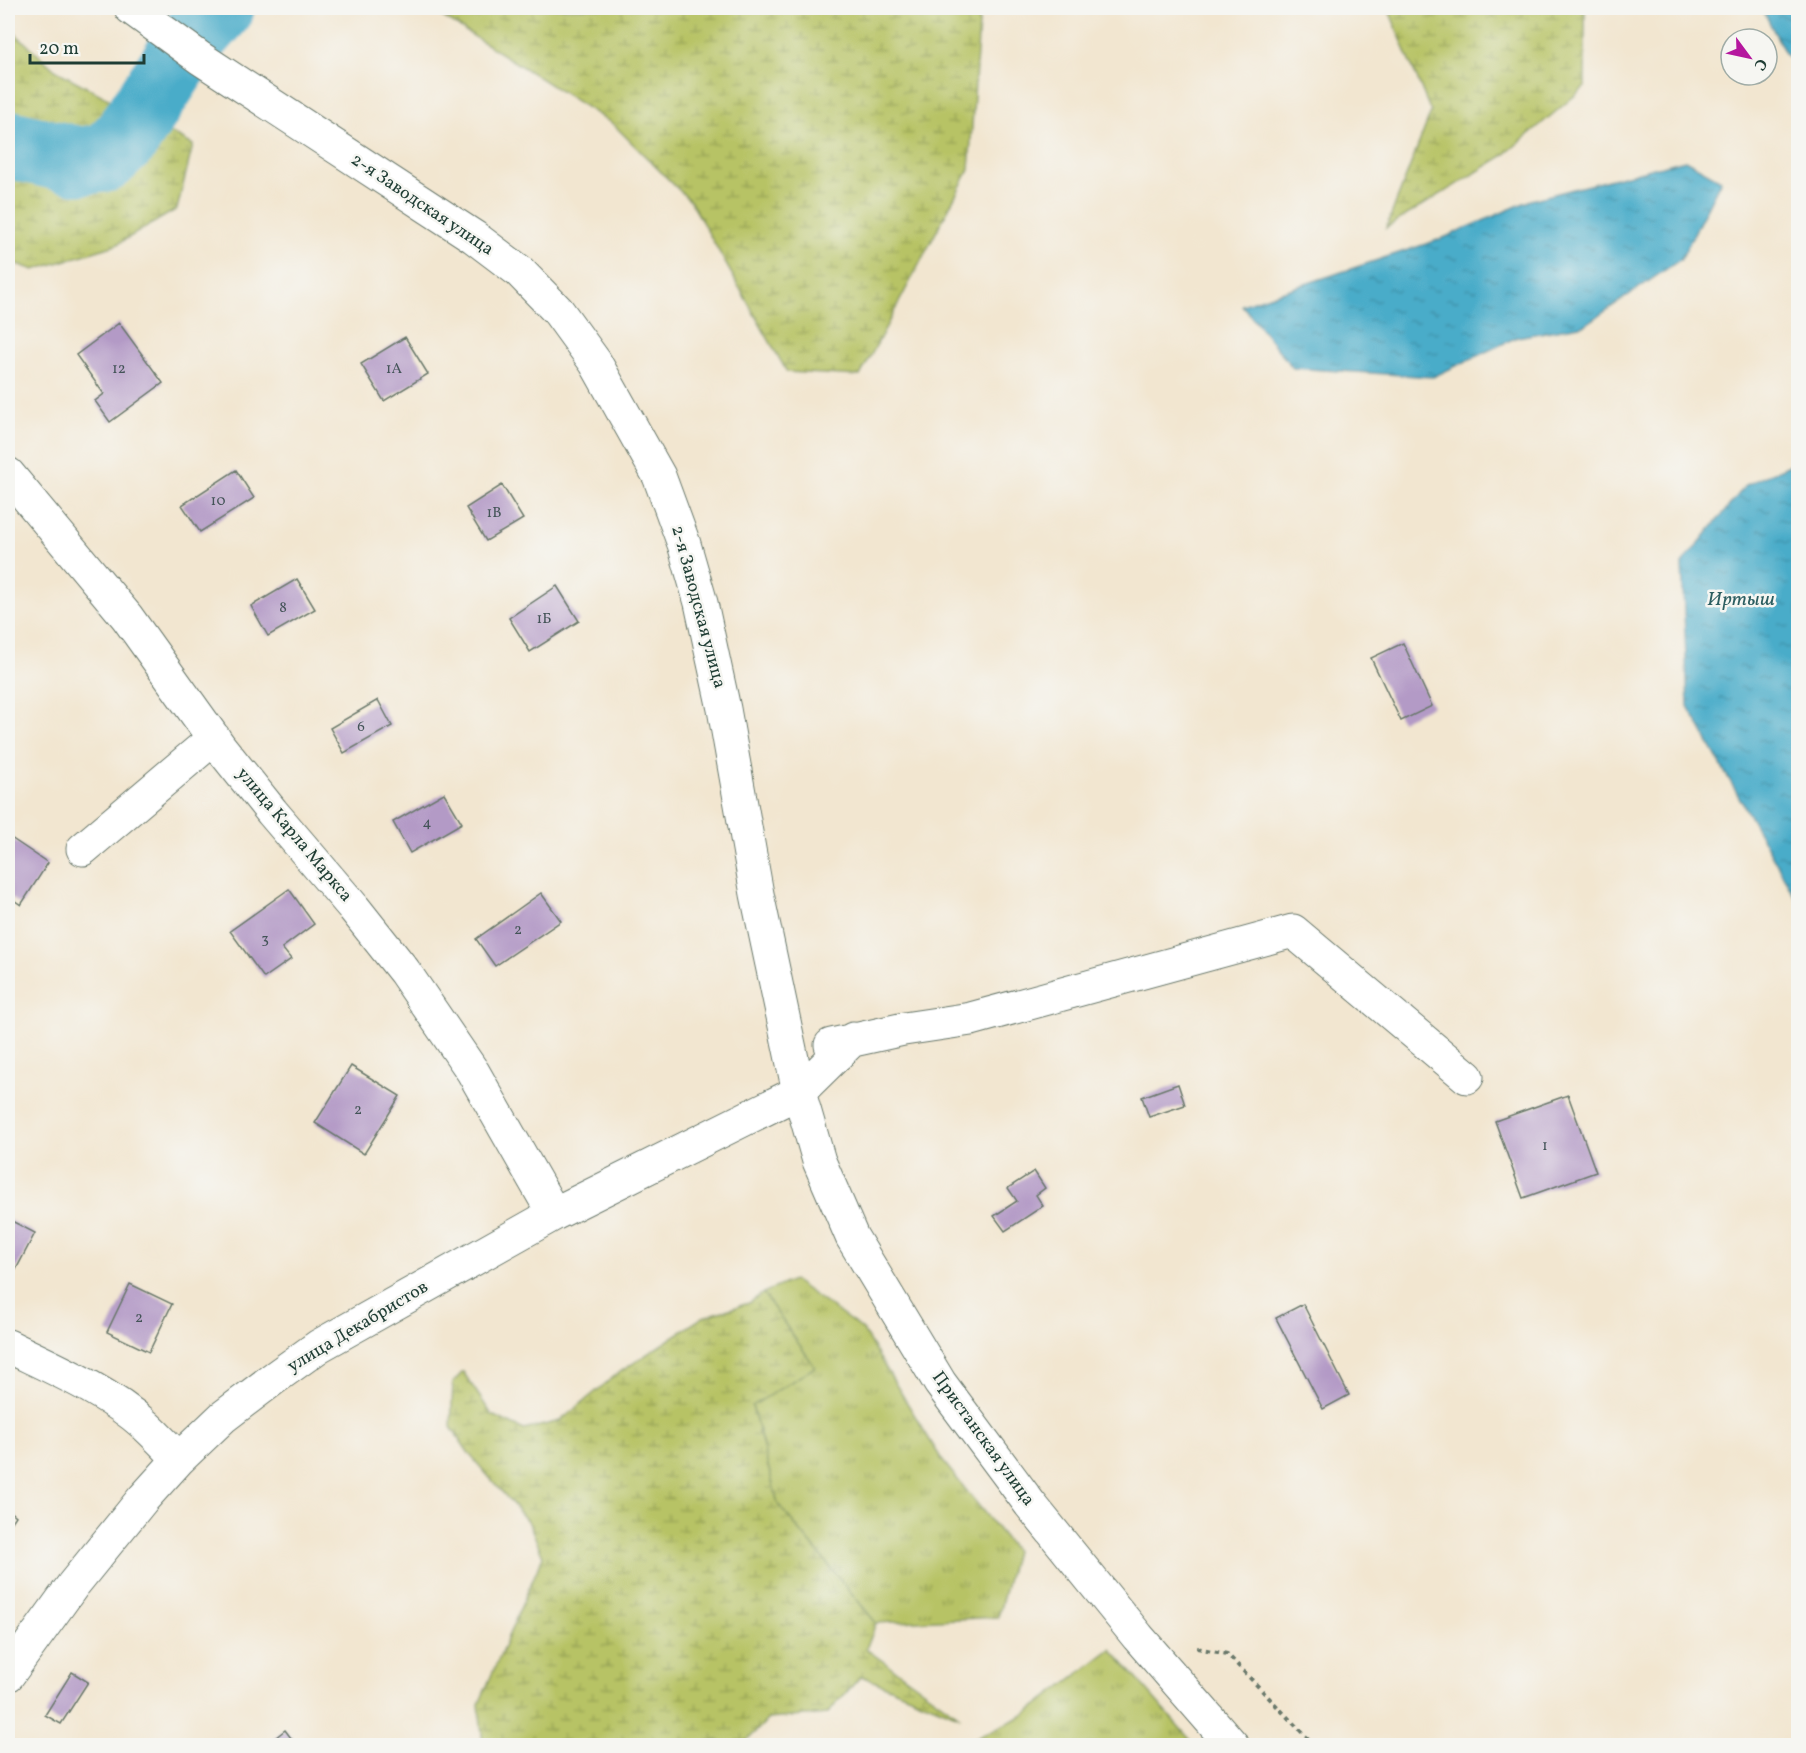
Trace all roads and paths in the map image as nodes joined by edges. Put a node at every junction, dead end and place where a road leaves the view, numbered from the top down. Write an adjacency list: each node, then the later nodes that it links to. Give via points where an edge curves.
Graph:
1 (131, 8): 6 (street, 2-я Заводская улица, via 519,271 558,311 595,362 659,476 701,603)
2 (8, 474): 3 (street, улица Карла Маркса, via 127,617)
3 (214, 738): 4 (street); 9 (street, улица Карла Маркса, via 404,971 473,1072)
4 (83, 849)
5 (853, 1039): 6 (street); 7 (street, via 971,1019 1293,931); 8 (street, улица Декабристов)
6 (791, 1056): 8 (street, 2-я Заводская улица)
7 (1467, 1077)
8 (799, 1092): 9 (street, улица Декабристов); 14 (street, Пристанская улица, via 819,1161 852,1237 940,1383 1044,1522)
9 (554, 1214): 11 (street, улица Декабристов, via 319,1346 223,1417)
10 (8, 1346): 11 (street, via 108,1399 144,1424)
11 (179, 1458): 13 (street, улица Декабристов, via 73,1586)
12 (1227, 1654): 15 (path)
13 (8, 1675)
14 (1233, 1746)
15 (1315, 1746)

